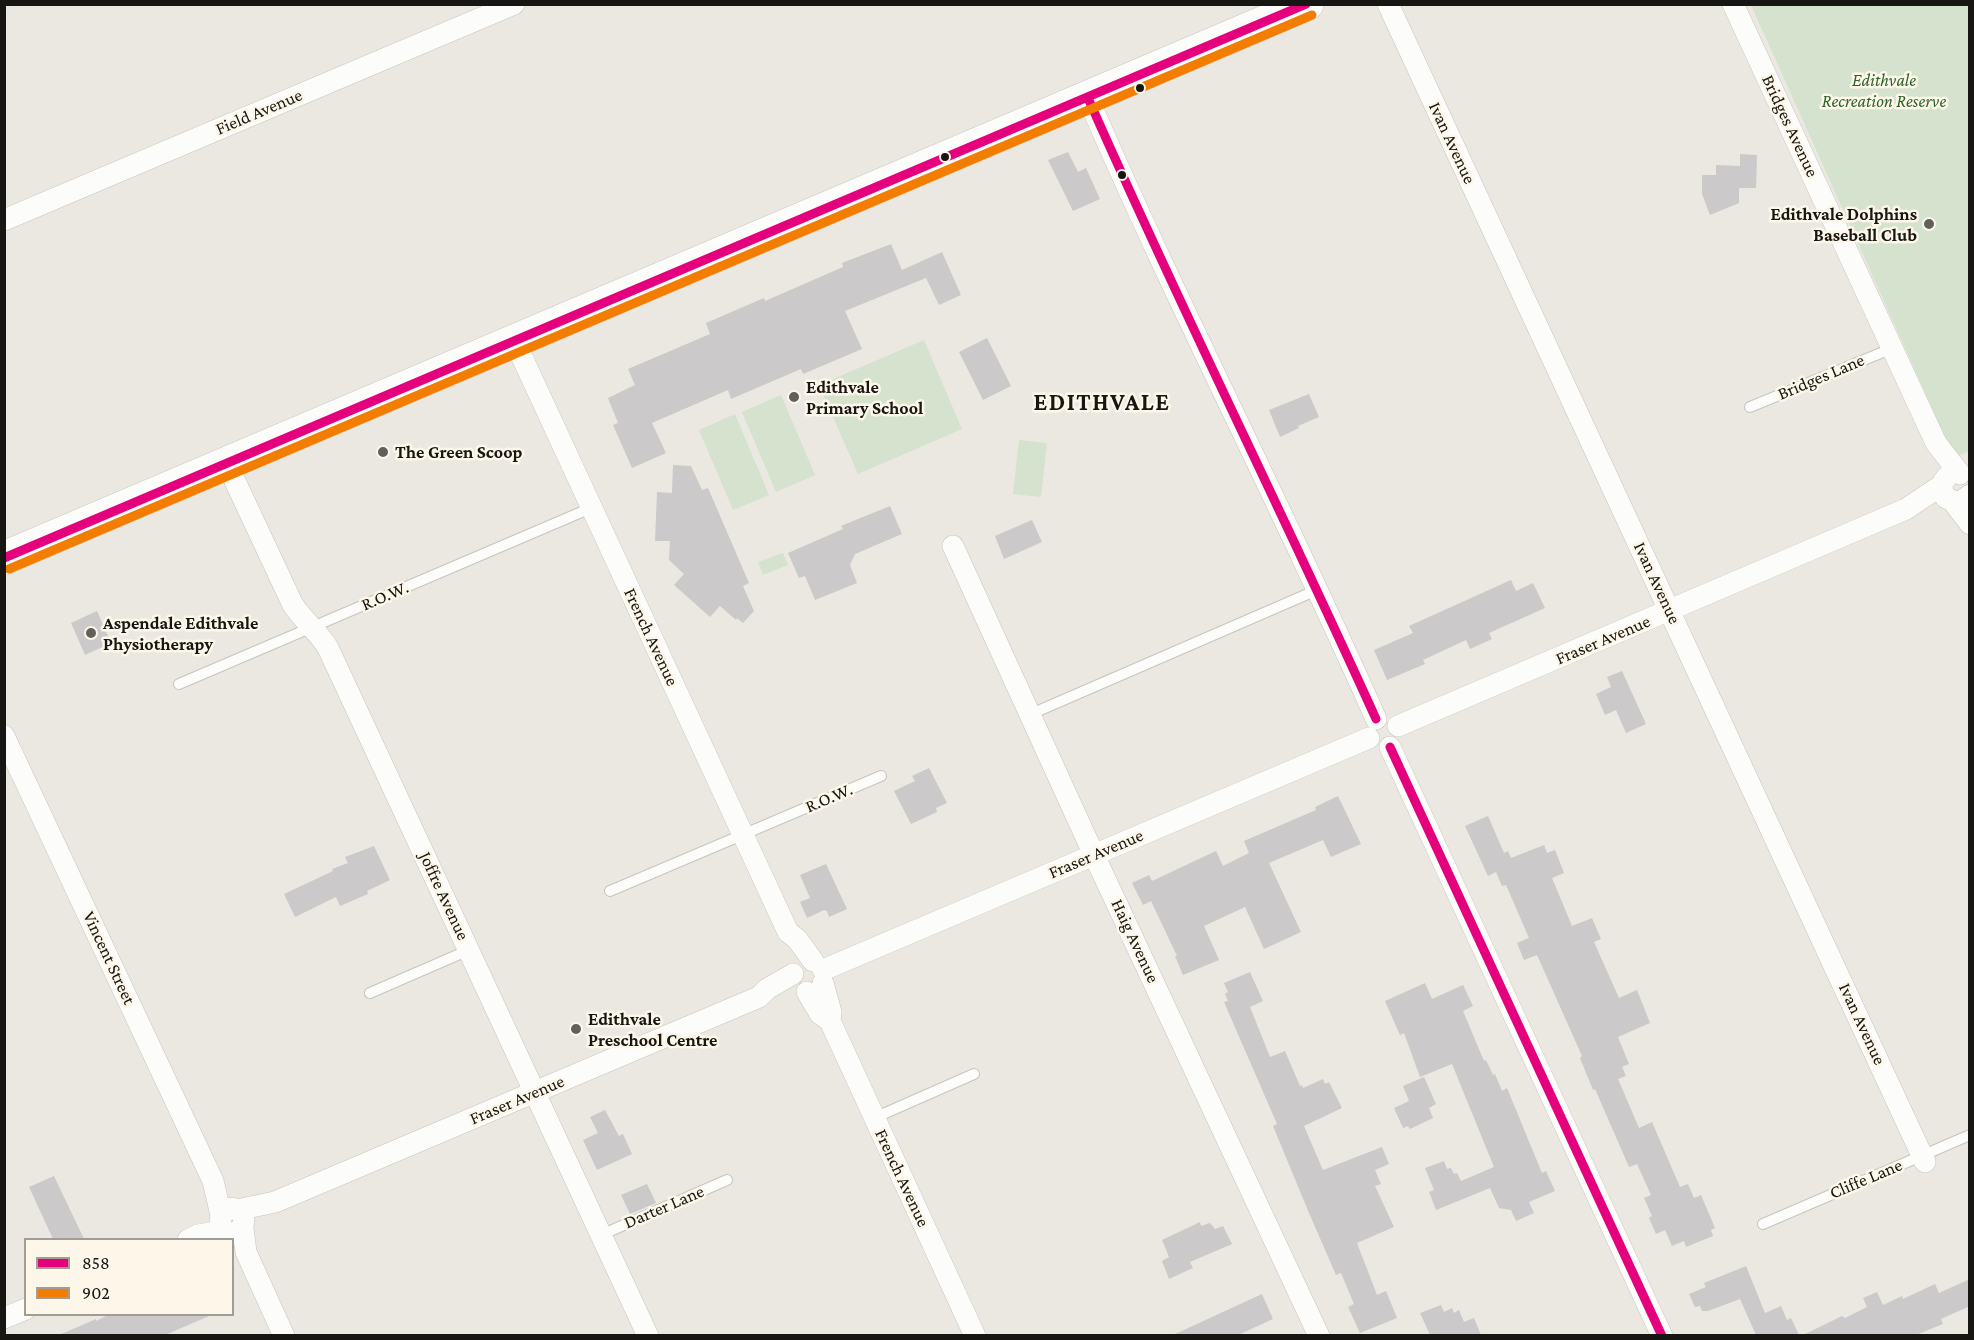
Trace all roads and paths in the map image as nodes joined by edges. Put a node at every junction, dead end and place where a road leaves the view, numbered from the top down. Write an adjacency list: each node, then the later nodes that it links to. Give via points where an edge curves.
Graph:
1 (514, 4): 7 (street, Field Avenue)
2 (1307, 4): 5 (highway)
3 (1388, 4): 18 (street, Ivan Avenue)
4 (1733, 4): 9 (street, Bridges Avenue)
5 (1262, 13): 6 (highway)
6 (1088, 98): 8 (highway); 17 (street)
7 (4, 220)
8 (515, 342): 11 (highway); 13 (street, French Avenue)
9 (1893, 348): 10 (lane, Bridges Lane); 12 (street, Bridges Avenue)
10 (1750, 407)
11 (227, 464): 16 (highway); 19 (street, Joffre Avenue, via 291,603)
12 (1958, 486): 14 (street, Bridges Avenue); 18 (street, Fraser Avenue)
13 (591, 508): 19 (lane, R.O.W.); 27 (street, French Avenue)
14 (1970, 524)
15 (953, 546): 21 (street, Haig Avenue)
16 (4, 558)
17 (1317, 590): 21 (lane); 23 (street)
18 (1670, 612): 22 (street, Fraser Avenue); 37 (street, Ivan Avenue)
19 (313, 627): 20 (lane, R.O.W.); 30 (street, Joffre Avenue, via 328,648)
20 (179, 684)
21 (1031, 714): 28 (street, Haig Avenue)
22 (1398, 726): 23 (street, via 1388,717); 25 (street, via 1398,740)
23 (1372, 729): 25 (street, via 1376,747); 28 (street, Fraser Avenue)
24 (4, 736): 39 (street, Vincent Street)
25 (1390, 747): 49 (street)
26 (881, 776): 27 (lane, R.O.W.)
27 (743, 834): 29 (lane, R.O.W.); 31 (street, French Avenue, via 788,932 786,941)
28 (1094, 855): 31 (street, Fraser Avenue); 48 (street, Haig Avenue)
29 (610, 891)
30 (469, 950): 32 (lane); 34 (street, Joffre Avenue)
31 (807, 976): 34 (street, Fraser Avenue, via 767,989 759,997); 35 (street, French Avenue, via 820,1014 830,1020)
32 (370, 993)
33 (974, 1074): 35 (lane)
34 (535, 1092): 39 (street, Fraser Avenue); 41 (street, Joffre Avenue)
35 (874, 1118): 47 (street, French Avenue)
36 (1970, 1135): 37 (lane, Cliffe Lane)
37 (1924, 1159): 40 (lane, Cliffe Lane)
38 (728, 1180): 41 (lane, Darter Lane)
39 (232, 1221): 42 (street, Fraser Avenue); 45 (street, Vincent Street)
40 (1763, 1224)
41 (601, 1235): 46 (street, Joffre Avenue)
42 (193, 1237)
43 (24, 1310): 44 (street)
44 (4, 1318)
45 (284, 1335)
46 (648, 1335)
47 (975, 1335)
48 (1319, 1335)
49 (1662, 1335)

